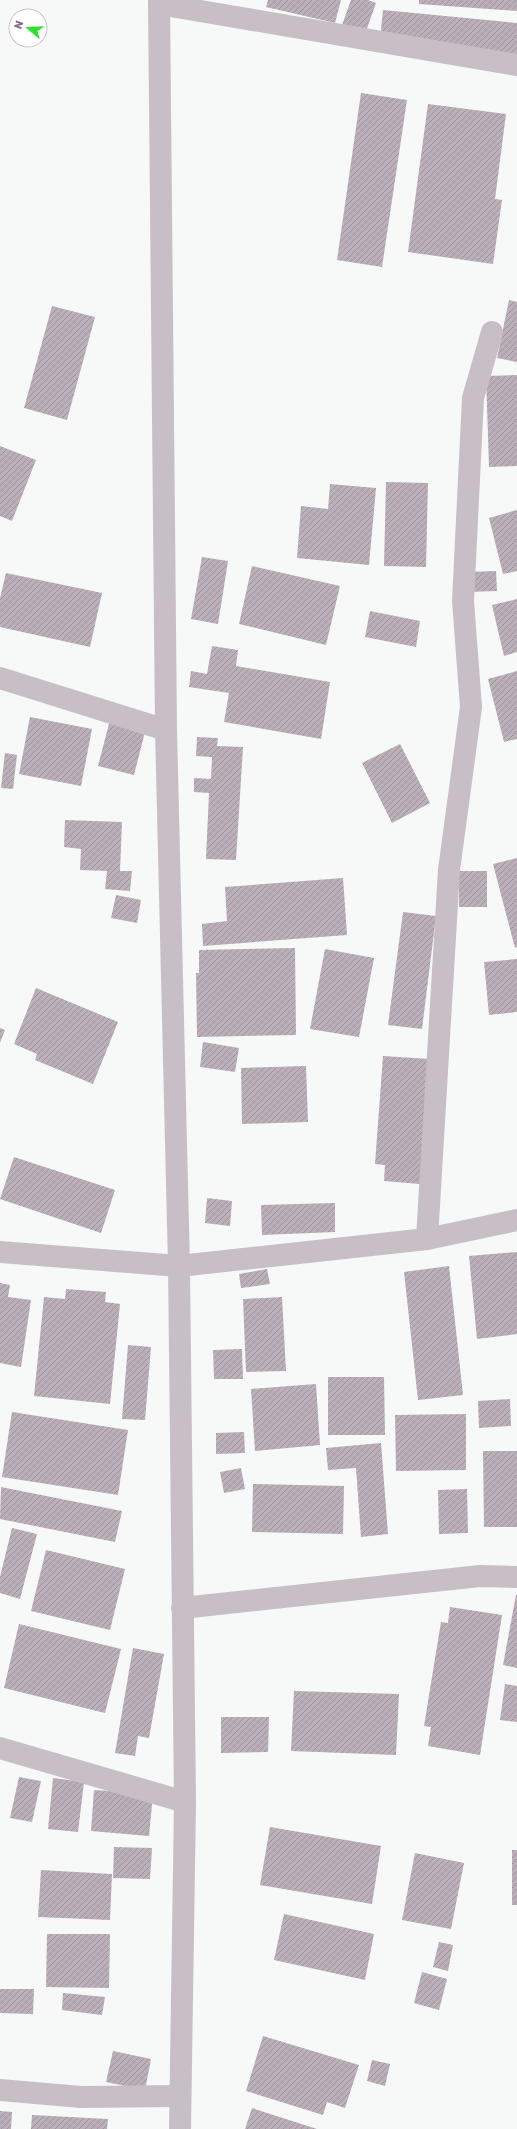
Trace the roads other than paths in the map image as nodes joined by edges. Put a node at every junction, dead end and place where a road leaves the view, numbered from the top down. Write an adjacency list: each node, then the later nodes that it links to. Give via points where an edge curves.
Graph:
1 (159, 2): 2 (street); 5 (street)
2 (517, 65)
3 (492, 332): 7 (street, via 473,398 463,600 471,708 449,870)
4 (0, 678): 5 (street)
5 (166, 730): 9 (street)
6 (517, 1220): 7 (street)
7 (427, 1239): 9 (street)
8 (0, 1252): 9 (street)
9 (179, 1266): 11 (street)
10 (517, 1577): 11 (street, via 480,1576)
11 (182, 1608): 13 (street)
12 (0, 1748): 13 (street)
13 (185, 1802): 15 (street)
14 (0, 2090): 15 (street, via 81,2097)
15 (179, 2096): 16 (street)
16 (180, 2129)

